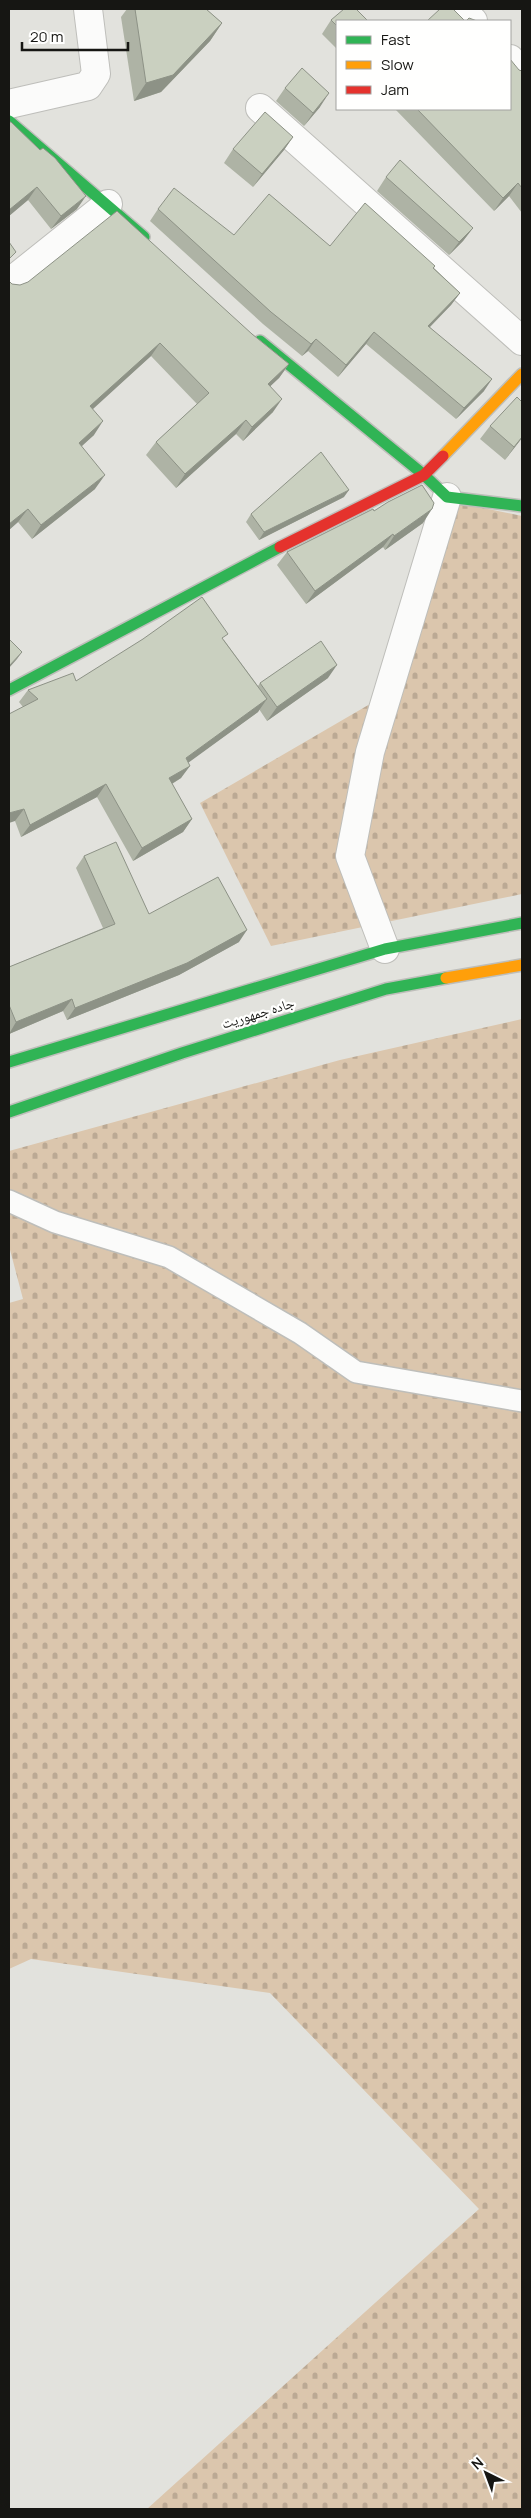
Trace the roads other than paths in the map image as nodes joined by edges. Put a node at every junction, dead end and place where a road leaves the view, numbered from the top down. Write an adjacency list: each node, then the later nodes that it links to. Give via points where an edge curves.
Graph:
1 (88, 9): 6 (street, via 96,74 88,86)
2 (458, 9): 3 (street)
3 (472, 20)
4 (511, 59): 5 (street)
5 (522, 74)
6 (9, 104)
7 (260, 108): 13 (street)
8 (9, 121): 9 (street)
9 (108, 204): 10 (street); 11 (street)
10 (151, 244)
11 (9, 283)
12 (253, 336): 15 (street)
13 (522, 341)
14 (522, 374): 15 (street)
15 (424, 474): 16 (street); 18 (street, via 266,553)
16 (447, 497): 17 (street); 20 (street, via 370,752 350,856)
17 (522, 506)
18 (9, 690)
19 (522, 923): 20 (street, جاده جمهوریت)
20 (385, 949): 22 (street, جاده جمهوریت)
21 (522, 966): 23 (street, جاده جمهوریت, via 386,989 182,1052)
22 (9, 1062)
23 (9, 1112)
24 (9, 1201): 25 (lane, via 55,1222 168,1257 300,1333 356,1372)
25 (522, 1401)

